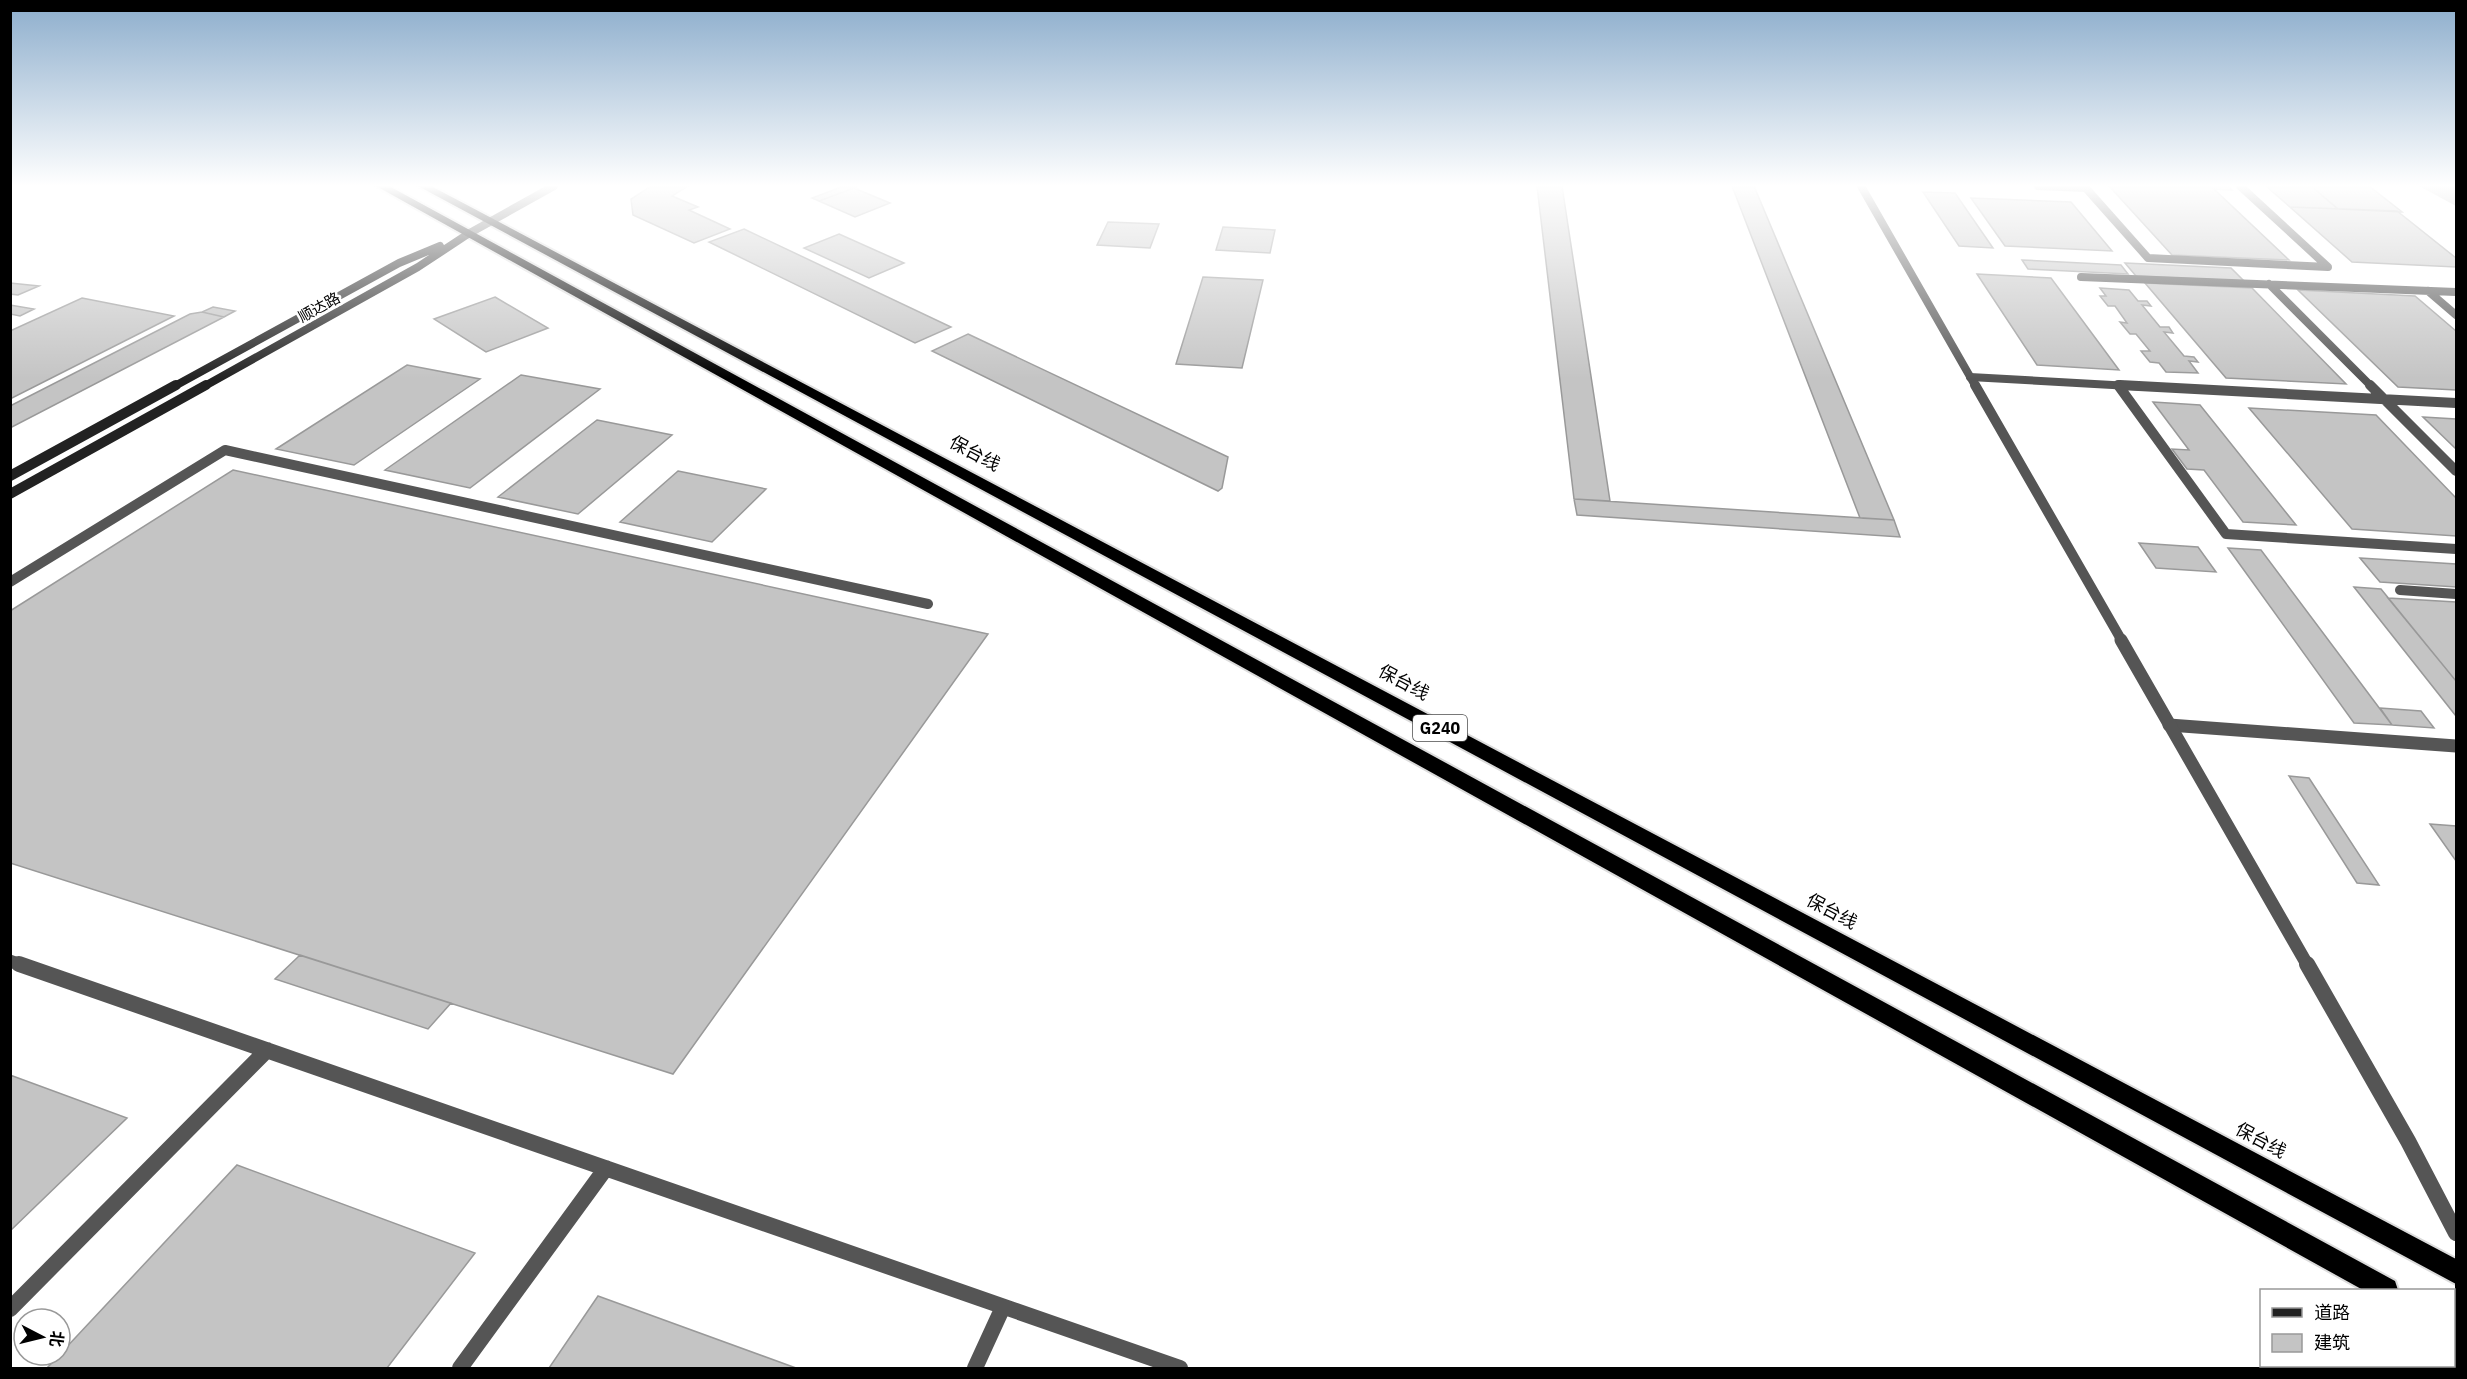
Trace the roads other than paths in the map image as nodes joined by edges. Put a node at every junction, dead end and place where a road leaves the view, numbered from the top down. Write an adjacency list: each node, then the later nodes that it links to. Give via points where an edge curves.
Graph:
1 (429, 250): 18 (main road, 顺达路, via 399,263)
2 (443, 250): 19 (main road, 顺达路)
3 (498, 250): 32 (highway, G240)
4 (543, 250): 31 (highway, 保台线 / G240)
5 (1898, 250): 13 (street)
6 (2141, 250): 7 (street, via 2148,258 2328,267)
7 (2310, 250)
8 (2081, 277): 9 (street)
9 (2269, 284): 10 (street); 15 (street)
10 (2428, 291): 11 (street); 12 (street)
11 (2457, 292)
12 (2457, 315)
13 (1970, 376): 14 (street); 25 (street)
14 (2118, 385): 15 (street); 20 (street, via 2226,534)
15 (2385, 399): 16 (street); 17 (street)
16 (2457, 403)
17 (2457, 471)
18 (10, 477)
19 (10, 494)
20 (2457, 549)
21 (10, 582): 24 (street, via 225,450)
22 (2400, 590): 23 (street)
23 (2457, 594)
24 (928, 604)
25 (2169, 725): 26 (street); 30 (street)
26 (2457, 746)
27 (10, 961): 28 (street)
28 (267, 1050): 29 (street); 34 (street)
29 (606, 1168): 33 (street); 35 (street)
30 (2457, 1233)
31 (2457, 1272)
32 (2384, 1289)
33 (1003, 1307): 36 (street); 37 (street)
34 (10, 1309)
35 (460, 1368)
36 (975, 1368)
37 (1180, 1368)

